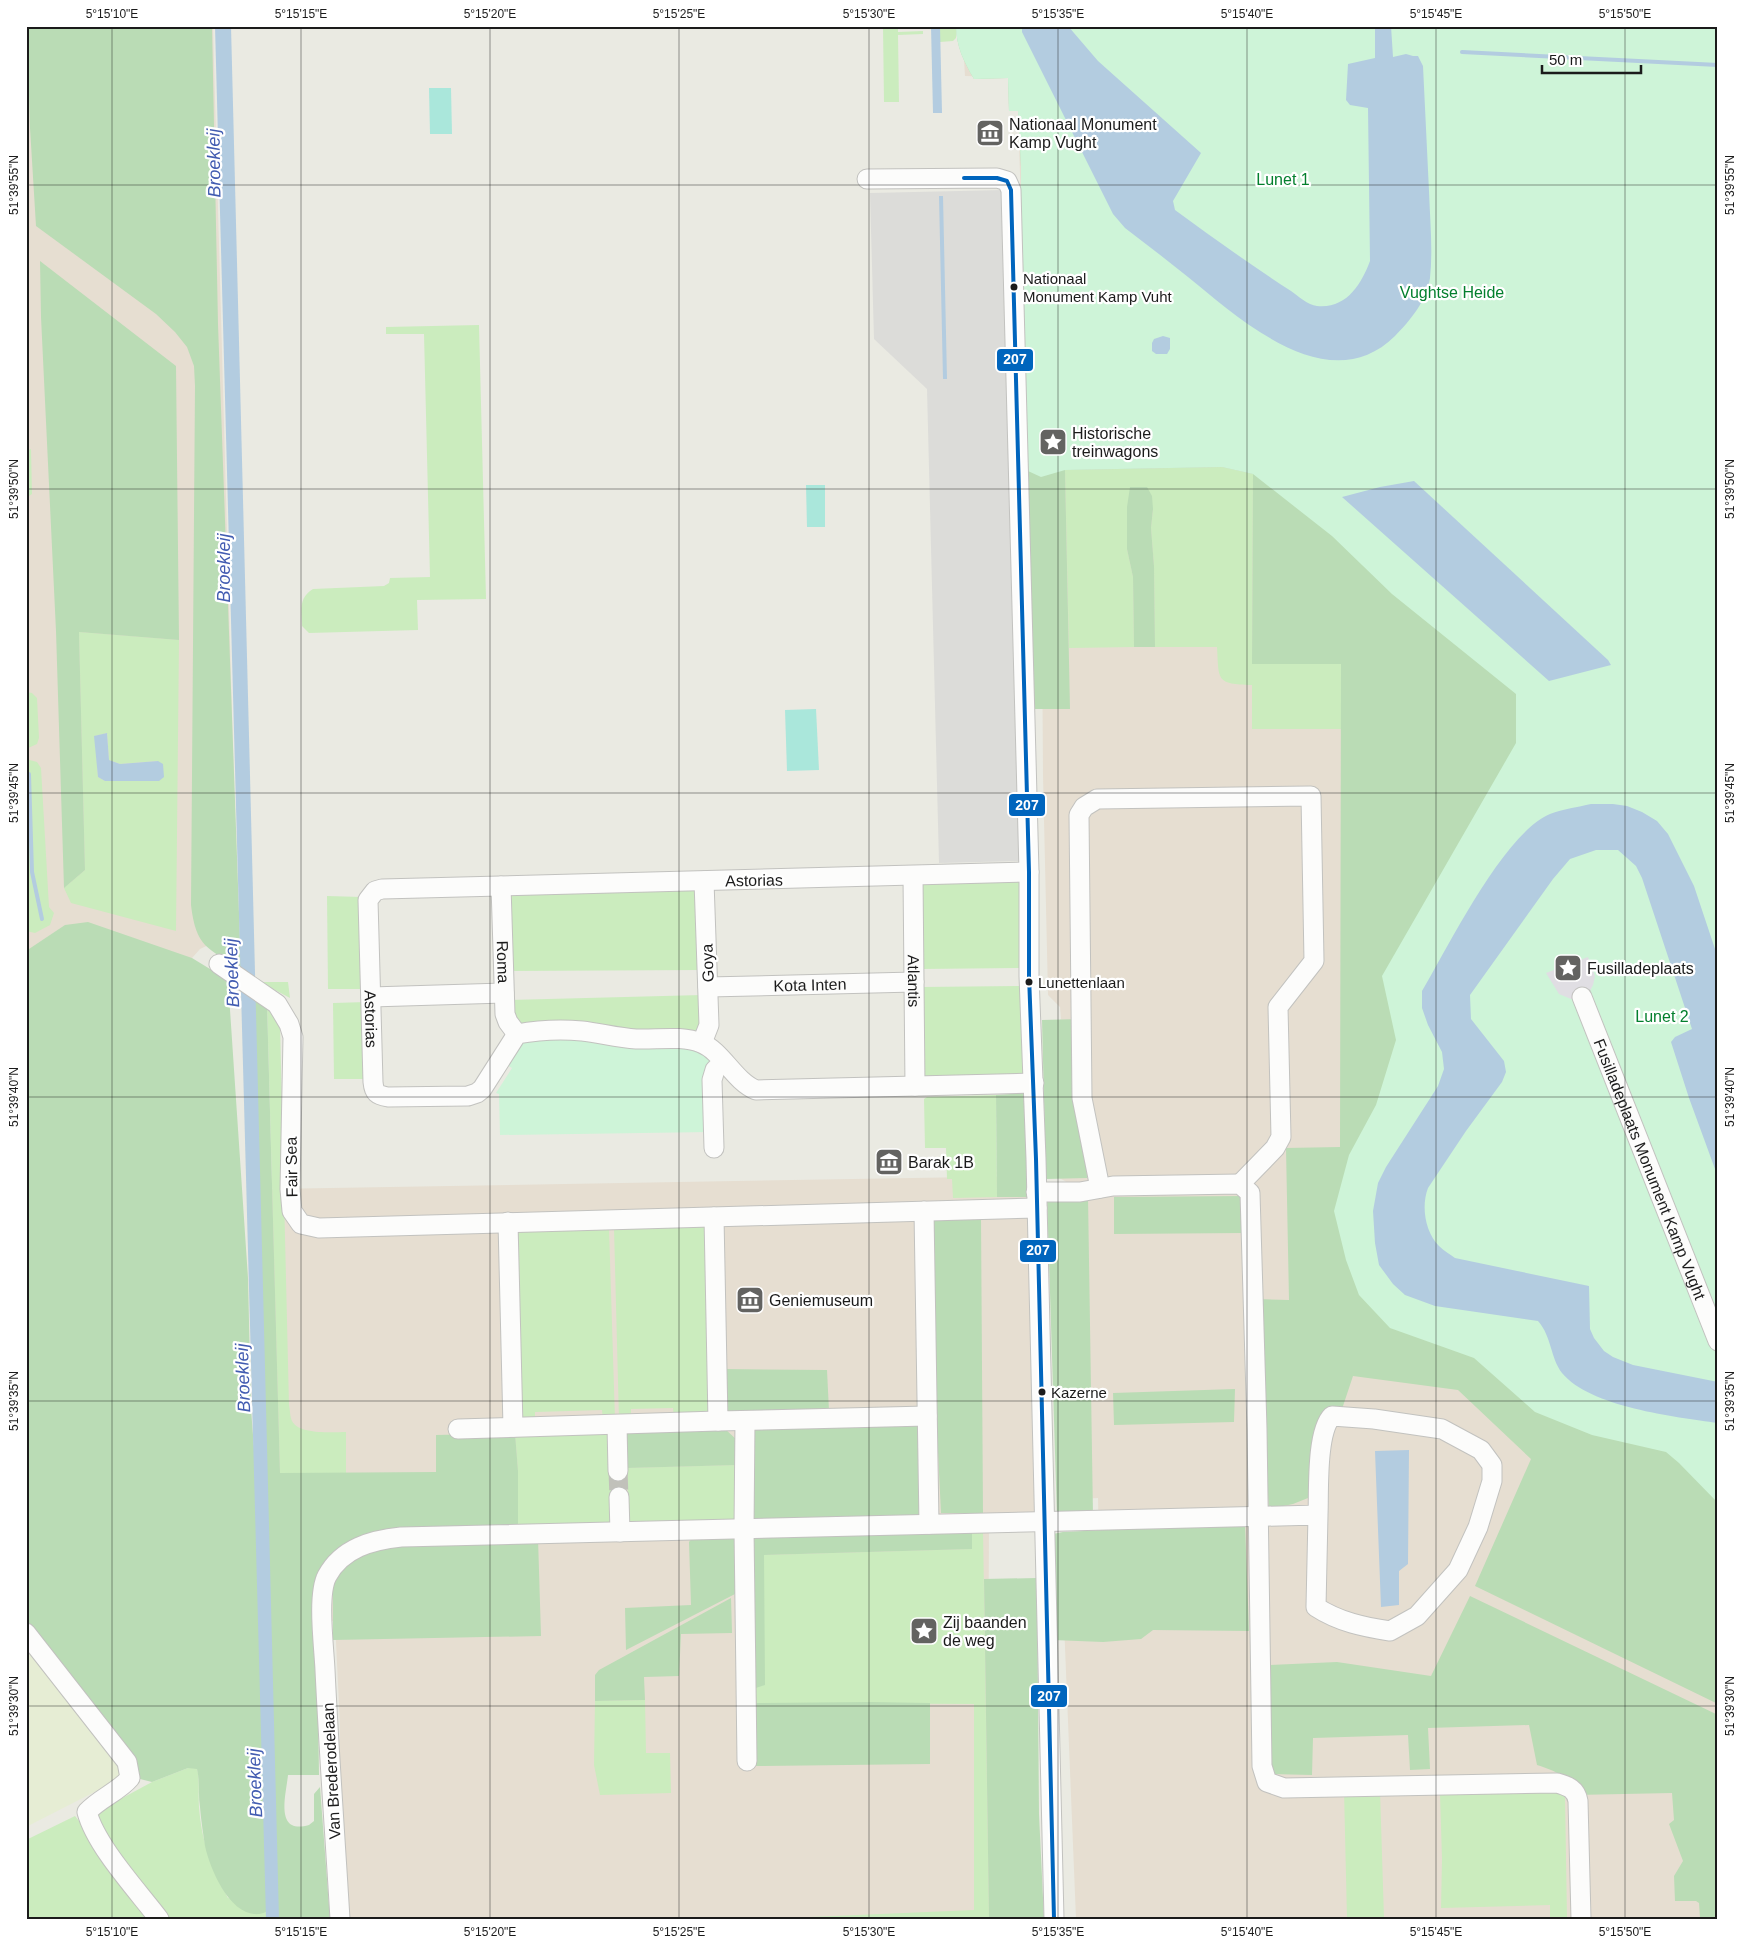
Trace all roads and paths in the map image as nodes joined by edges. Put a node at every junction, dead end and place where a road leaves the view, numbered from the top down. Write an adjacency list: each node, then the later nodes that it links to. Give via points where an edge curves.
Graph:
1 (867, 179): 2 (street, via 997,178 1007,181 1011,190)
2 (1029, 872): 3 (street, Astorias); 15 (street, via 1028,976)
3 (913, 876): 4 (street, Astorias); 7 (street, Atlantis)
4 (704, 881): 5 (street, Astorias); 8 (street, Goya)
5 (501, 886): 9 (street, Roma); 10 (street, Astorias, via 375,891 368,900)
6 (219, 964): 23 (street, Fair Sea, via 277,1004 289,1024 292,1037 290,1189 292,1211 301,1224 318,1228)
7 (914, 982): 8 (street, Kota Inten); 16 (street, Atlantis)
8 (708, 987): 13 (street, Goya, via 709,1025)
9 (504, 993): 10 (street); 12 (street, Roma, via 505,1014)
10 (370, 997): 12 (street, Astorias, via 373,1082 378,1095 468,1096 476,1093 482,1089)
11 (1582, 997): 24 (street, Fusilladeplaats Monument Kamp Vught)
12 (517, 1034): 13 (street, via 563,1030 627,1038 685,1038)
13 (702, 1043): 14 (street)
14 (723, 1062): 16 (street, via 748,1087 756,1090); 17 (street, via 715,1070 712,1080)
15 (1034, 1083): 16 (street); 20 (street)
16 (915, 1086)
17 (714, 1148)
18 (1240, 1184): 19 (street, Fair Sea); 19 (street, via 1275,1148 1280,1136 1278,1007 1314,961 1311,796 1097,799 1084,807 1079,815 1082,1098); 34 (street, via 1250,1193)
19 (1100, 1188): 20 (street, Fair Sea)
20 (1037, 1200): 21 (street, Fair Sea); 35 (street)
21 (924, 1211): 22 (street, Fair Sea); 25 (street)
22 (714, 1217): 23 (street, Fair Sea); 27 (street)
23 (508, 1222): 29 (street)
24 (1718, 1341)
25 (927, 1416): 26 (street); 36 (street)
26 (745, 1421): 27 (street); 37 (street)
27 (718, 1422): 28 (street)
28 (617, 1425): 29 (street); 31 (street)
29 (513, 1427): 30 (street)
30 (458, 1429)
31 (618, 1471)
32 (619, 1497): 38 (street)
33 (1318, 1515): 33 (street, via 1322,1437 1332,1416 1442,1429 1481,1450 1492,1465 1492,1481 1478,1527 1458,1570 1417,1616 1390,1632 1356,1626 1316,1607); 34 (street, Van Brederodelaan)
34 (1258, 1516): 35 (street, Van Brederodelaan); 44 (street, via 1262,1766 1267,1782 1284,1788 1557,1783 1568,1786 1577,1794 1578,1802)
35 (1045, 1521): 36 (street, Van Brederodelaan); 43 (street)
36 (929, 1524): 37 (street, Van Brederodelaan)
37 (744, 1529): 38 (street, Van Brederodelaan); 40 (street)
38 (620, 1532): 42 (street, Van Brederodelaan, via 379,1540 360,1545 338,1561 327,1575 323,1587 323,1622)
39 (26, 1633): 41 (street, via 127,1762 130,1778 123,1787 96,1802 87,1812 90,1826)
40 (747, 1761)
41 (159, 1919)
42 (340, 1919)
43 (1054, 1919)
44 (1581, 1919)

